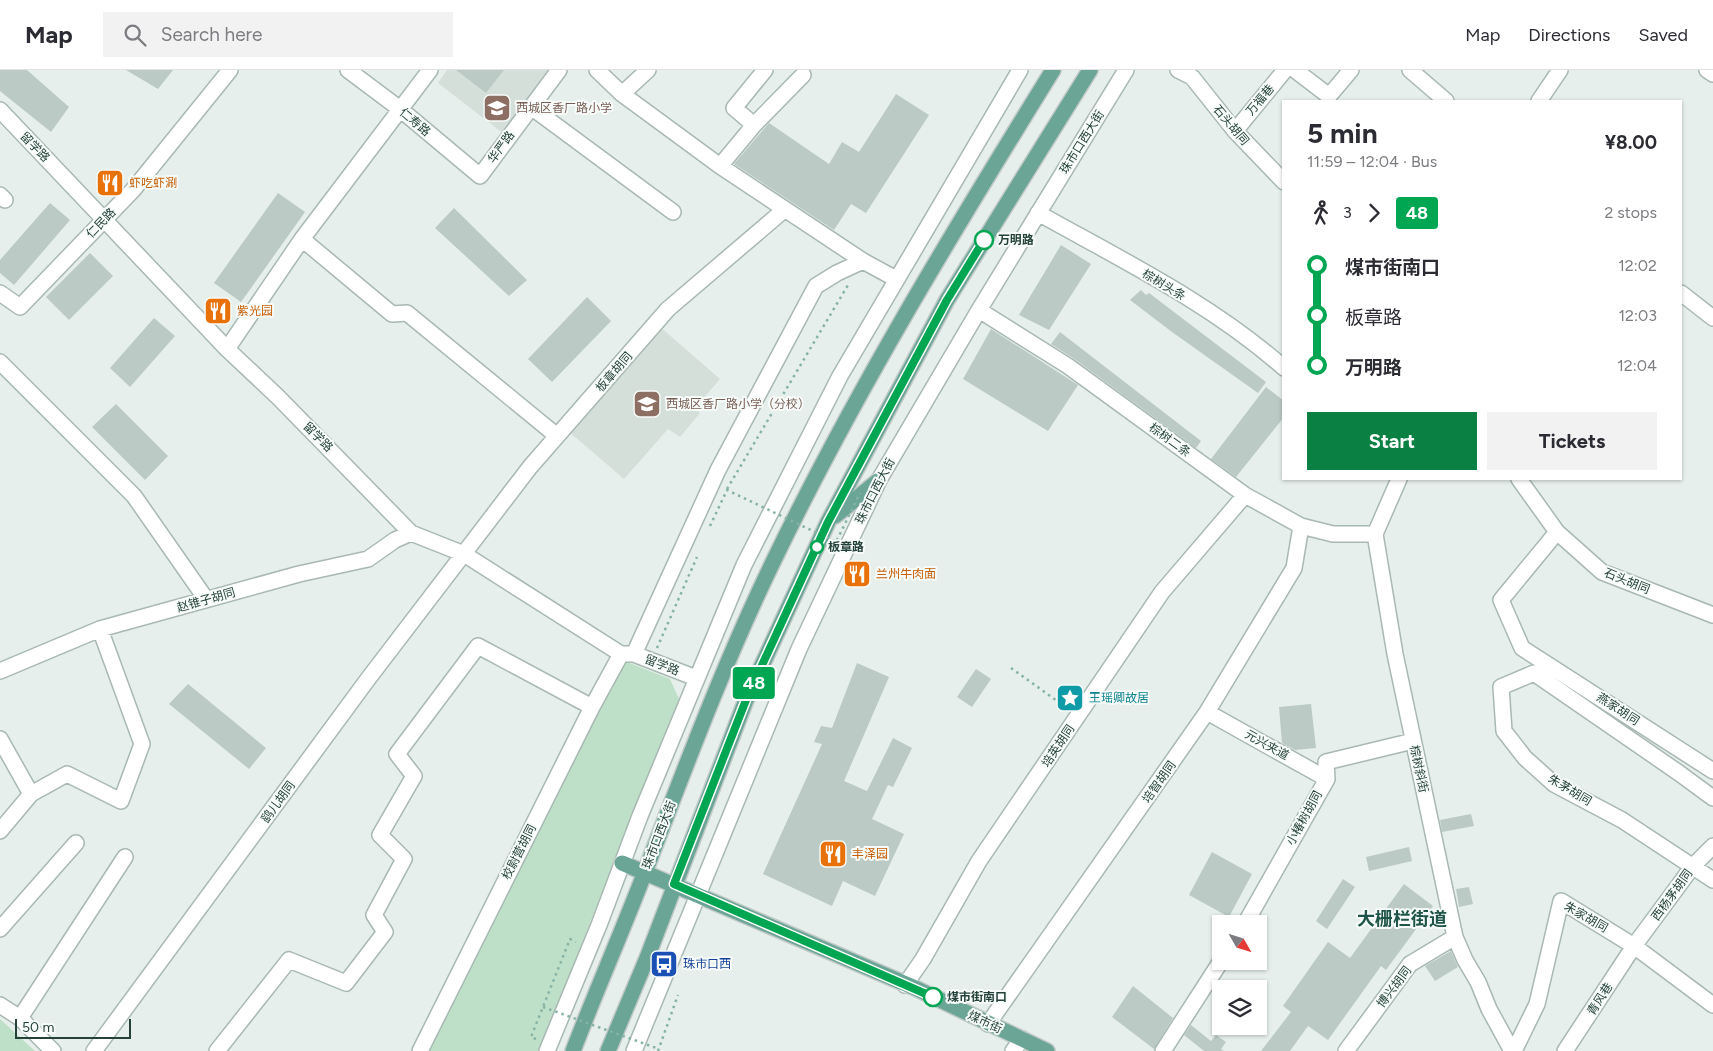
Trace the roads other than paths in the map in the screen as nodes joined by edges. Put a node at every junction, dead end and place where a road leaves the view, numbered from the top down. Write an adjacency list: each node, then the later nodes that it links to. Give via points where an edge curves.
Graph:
1 (230, 70): 35 (street, 仁民路, via 133,190)
2 (348, 70): 25 (street, 仁寿路)
3 (430, 70): 25 (street)
4 (559, 70): 24 (street, 华严路)
5 (597, 70): 21 (street)
6 (648, 70): 21 (street)
7 (1020, 70): 38 (street, 珠市口西大街)
8 (1053, 70): 77 (main road, 珠市口西大街, via 954,231 813,480 749,612)
9 (1090, 70): 51 (main road, via 947,300)
10 (1126, 70): 34 (street, 珠市口西大街)
11 (1178, 70): 28 (street, 石头胡同, via 1192,77)
12 (1285, 70): 28 (street, 万福巷)
13 (1295, 70): 14 (street, via 1329,96)
14 (1351, 70)
15 (1410, 70): 22 (street)
16 (1560, 70): 23 (street)
17 (1707, 70): 20 (street)
18 (763, 71): 27 (street, via 734,108)
19 (803, 74): 27 (street)
20 (1713, 74)
21 (622, 94): 29 (street)
22 (1445, 100)
23 (1540, 100)
24 (531, 107): 30 (street, 华严路); 33 (street)
25 (400, 109): 30 (street, 仁寿路); 36 (street)
26 (0, 110): 35 (street, 留学路)
27 (754, 125): 29 (street)
28 (1235, 131): 31 (street, 石头胡同)
29 (720, 166): 32 (street)
30 (480, 176)
31 (1282, 180)
32 (784, 210): 37 (street); 46 (street, 板章胡同, via 668,309)
33 (673, 212)
34 (1038, 213): 41 (street, 珠市口西大街); 45 (street, 棕树头条, via 1174,289 1258,345)
35 (104, 219): 39 (street, 仁民路, via 20,307); 43 (street, 留学路)
36 (302, 239): 43 (street); 46 (street, via 392,314 407,313)
37 (863, 261): 38 (street); 60 (street, 校尉营胡同, via 816,286 718,470)
38 (896, 279): 62 (street, 珠市口西大街, via 840,376 744,565)
39 (0, 293)
40 (1682, 294): 42 (street)
41 (979, 310): 47 (street, 珠市口西大街); 50 (street, 棕树二条, via 1068,366)
42 (1713, 318)
43 (227, 349): 54 (street, 留学路)
44 (0, 362): 57 (street, via 134,496)
45 (1282, 366)
46 (558, 436): 56 (street, 板章胡同, via 530,467)
47 (879, 480): 51 (main road); 80 (street, 珠市口西大街, via 799,649)
48 (1396, 480): 55 (street)
49 (1520, 480): 53 (street, 石头胡同)
50 (1245, 495): 52 (street, 棕树二条); 86 (street, 培英胡同, via 1162,592 979,861)
51 (828, 522): 79 (main road, via 746,700)
52 (1301, 526): 55 (street, 棕树二条, via 1333,534); 64 (street, 培智胡同, via 1294,568)
53 (1558, 532): 58 (street, 石头胡同, via 1602,572); 67 (street, 燕家胡同, via 1502,600 1522,648)
54 (412, 533): 56 (street, 留学路); 57 (street, 赵锥子胡同, via 395,540 368,559)
55 (1375, 534): 66 (street, 棕树斜街)
56 (464, 554): 60 (street, 留学路); 93 (street, 鹞儿胡同)
57 (206, 599): 59 (street, 赵锥子胡同)
58 (1713, 615)
59 (100, 629): 61 (street, 赵锥子胡同); 69 (street, via 142,744 121,801 67,774)
60 (627, 654): 62 (street, 留学路); 63 (street, 校尉营胡同)
61 (0, 671)
62 (696, 678): 75 (street, 珠市口西大街)
63 (592, 707): 94 (street, via 478,646 397,754 414,776 380,835 404,859 374,915 385,932 346,983 289,960); 95 (street, 校尉营胡同)
64 (1208, 712): 68 (street, 元兴夹道); 90 (street, 培智胡同)
65 (0, 739): 69 (street)
66 (1413, 741): 68 (street, 小椿树胡同, via 1326,762); 83 (street, 棕树斜街)
67 (1713, 771)
68 (1327, 778): 81 (street, 小椿树胡同)
69 (31, 794): 71 (street)
70 (1713, 798): 76 (street, 朱茅胡同, via 1534,673 1501,688 1504,731 1525,758 1554,784 1622,820)
71 (0, 831)
72 (76, 843): 82 (street)
73 (1713, 846): 76 (street, 西杨茅胡同)
74 (125, 857): 89 (street)
75 (622, 863): 77 (main road, 煤市街); 96 (street, 珠市口西大街)
76 (1693, 866): 78 (street, 朱茅胡同); 84 (street, 西杨茅胡同)
77 (645, 872): 79 (main road, 煤市街); 97 (main road, 珠市口西大街)
78 (1713, 880)
79 (674, 884): 80 (main road, 煤市街); 98 (main road)
80 (699, 895): 86 (main road, 煤市街); 99 (street, 珠市口西大街)
81 (1250, 915)
82 (0, 929)
83 (1455, 937): 102 (street, 博兴胡同, via 1410,964); 103 (street, 棕树斜街)
84 (1634, 946): 88 (street, 朱家胡同); 103 (street, 朱家胡同, via 1561,901 1537,1004); 104 (street, 青风巷)
85 (1215, 970): 101 (street)
86 (906, 985): 90 (main road, 煤市街)
87 (0, 1005): 89 (street)
88 (1713, 1005)
89 (20, 1018): 92 (street)
90 (988, 1024): 91 (main road, 煤市街)
91 (1018, 1045): 100 (main road, 煤市街)
92 (53, 1051)
93 (94, 1051)
94 (216, 1051)
95 (420, 1051)
96 (547, 1051)
97 (573, 1051)
98 (608, 1051)
99 (634, 1051)
100 (1048, 1051)
101 (1163, 1051)
102 (1346, 1051)
103 (1513, 1051)
104 (1566, 1051)

